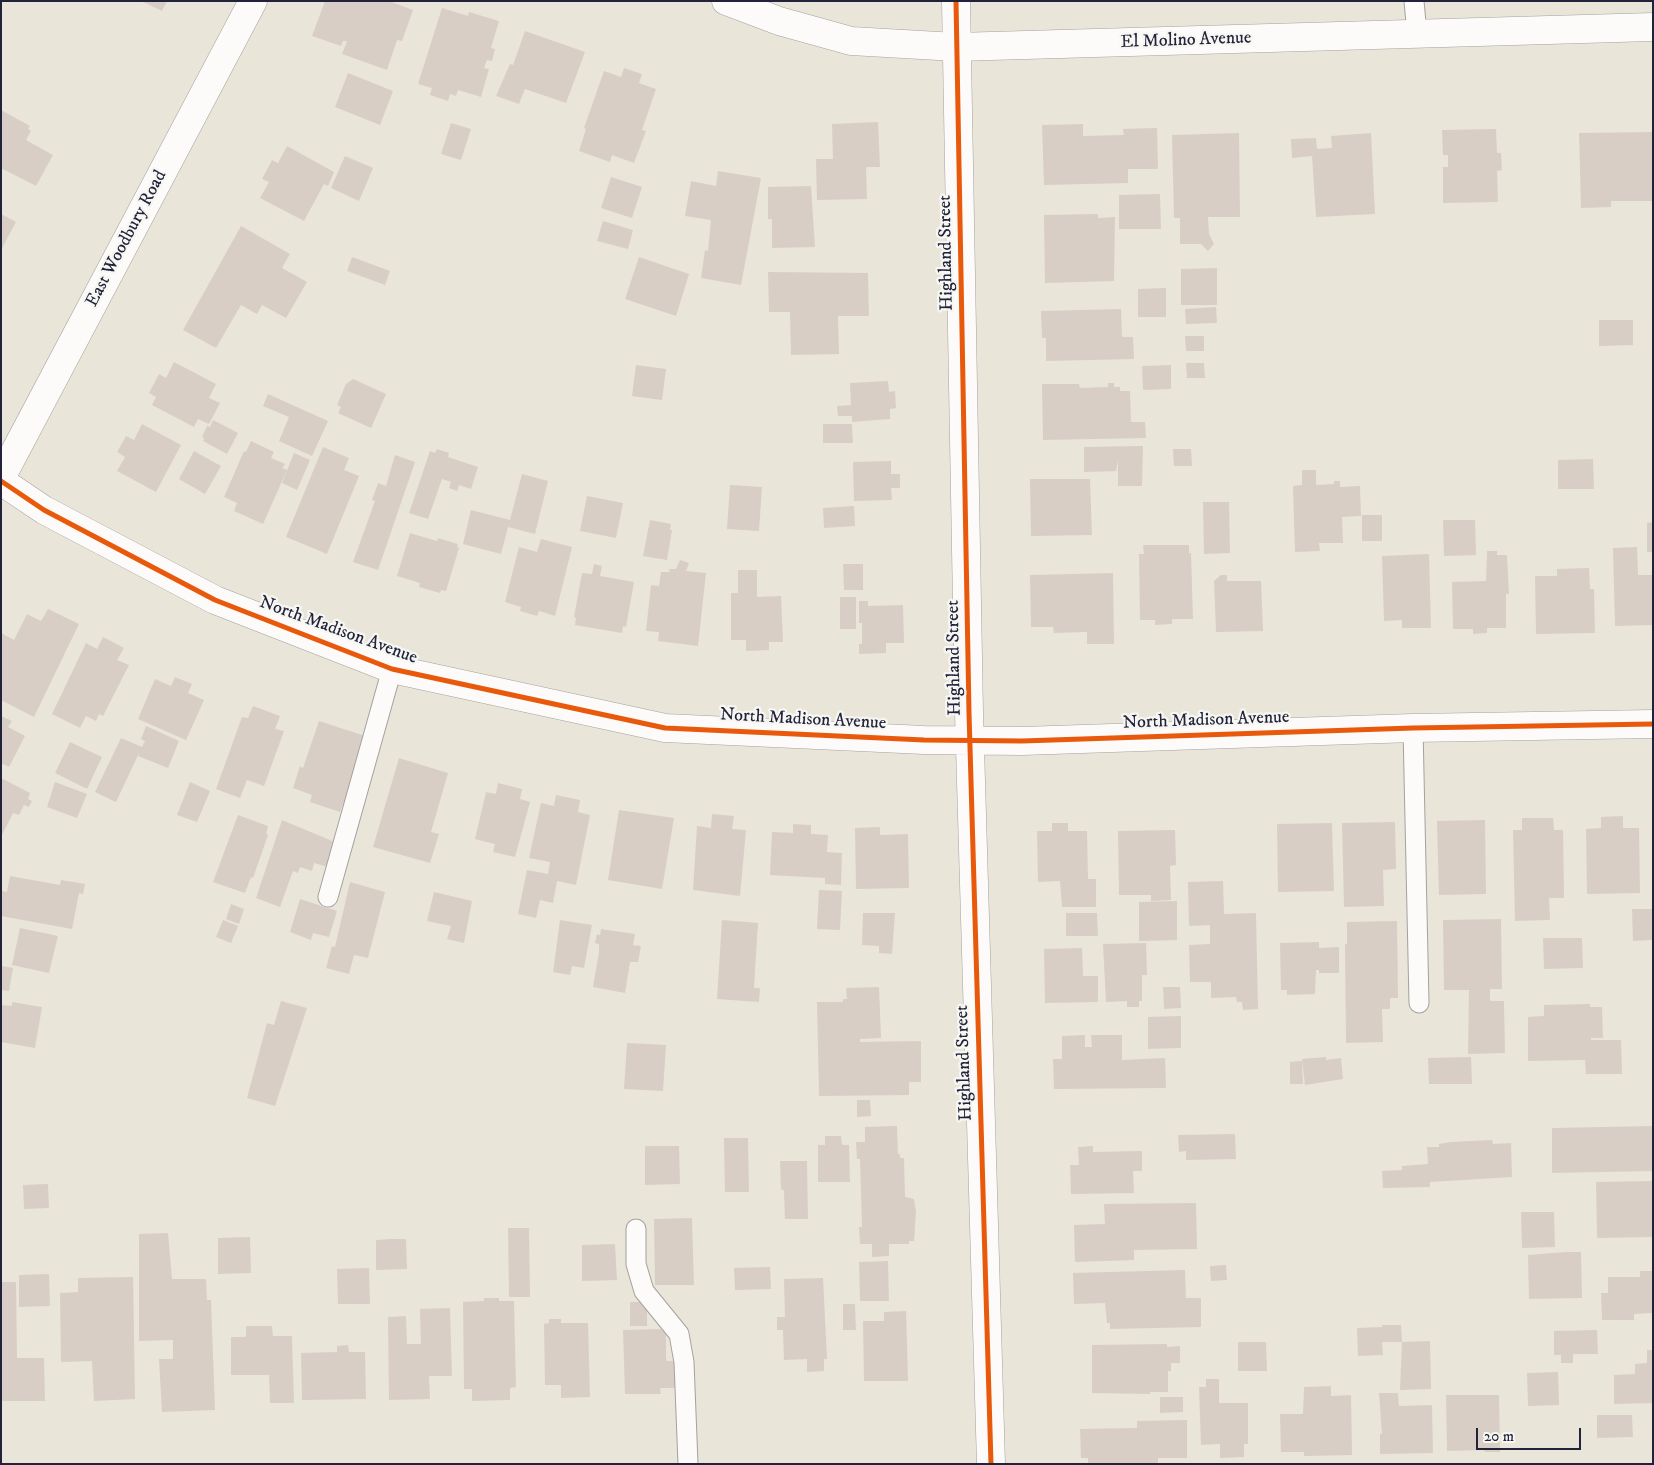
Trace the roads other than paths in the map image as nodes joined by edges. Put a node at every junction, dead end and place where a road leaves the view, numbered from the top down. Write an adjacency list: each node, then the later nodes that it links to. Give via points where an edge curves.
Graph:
1 (253, 1): 8 (street, East Woodbury Road)
2 (726, 1): 7 (street, El Molino Avenue, via 779,21 851,41)
3 (956, 1): 7 (street, Highland Street)
4 (1414, 1): 6 (lane)
5 (1653, 27): 6 (street, El Molino Avenue)
6 (1417, 34): 7 (street, El Molino Avenue)
7 (956, 47): 12 (street, Highland Street)
8 (1, 479): 9 (street, North Madison Avenue, via 44,510 215,600)
9 (392, 669): 12 (street, North Madison Avenue, via 665,728); 13 (lane)
10 (1653, 724): 11 (street, North Madison Avenue)
11 (1413, 728): 12 (street, North Madison Avenue, via 1032,741); 14 (lane)
12 (970, 740): 17 (street, Highland Street)
13 (328, 897)
14 (1419, 1003)
15 (636, 1229): 16 (lane, via 636,1264 644,1291 679,1334 685,1370)
16 (688, 1464)
17 (991, 1464)

